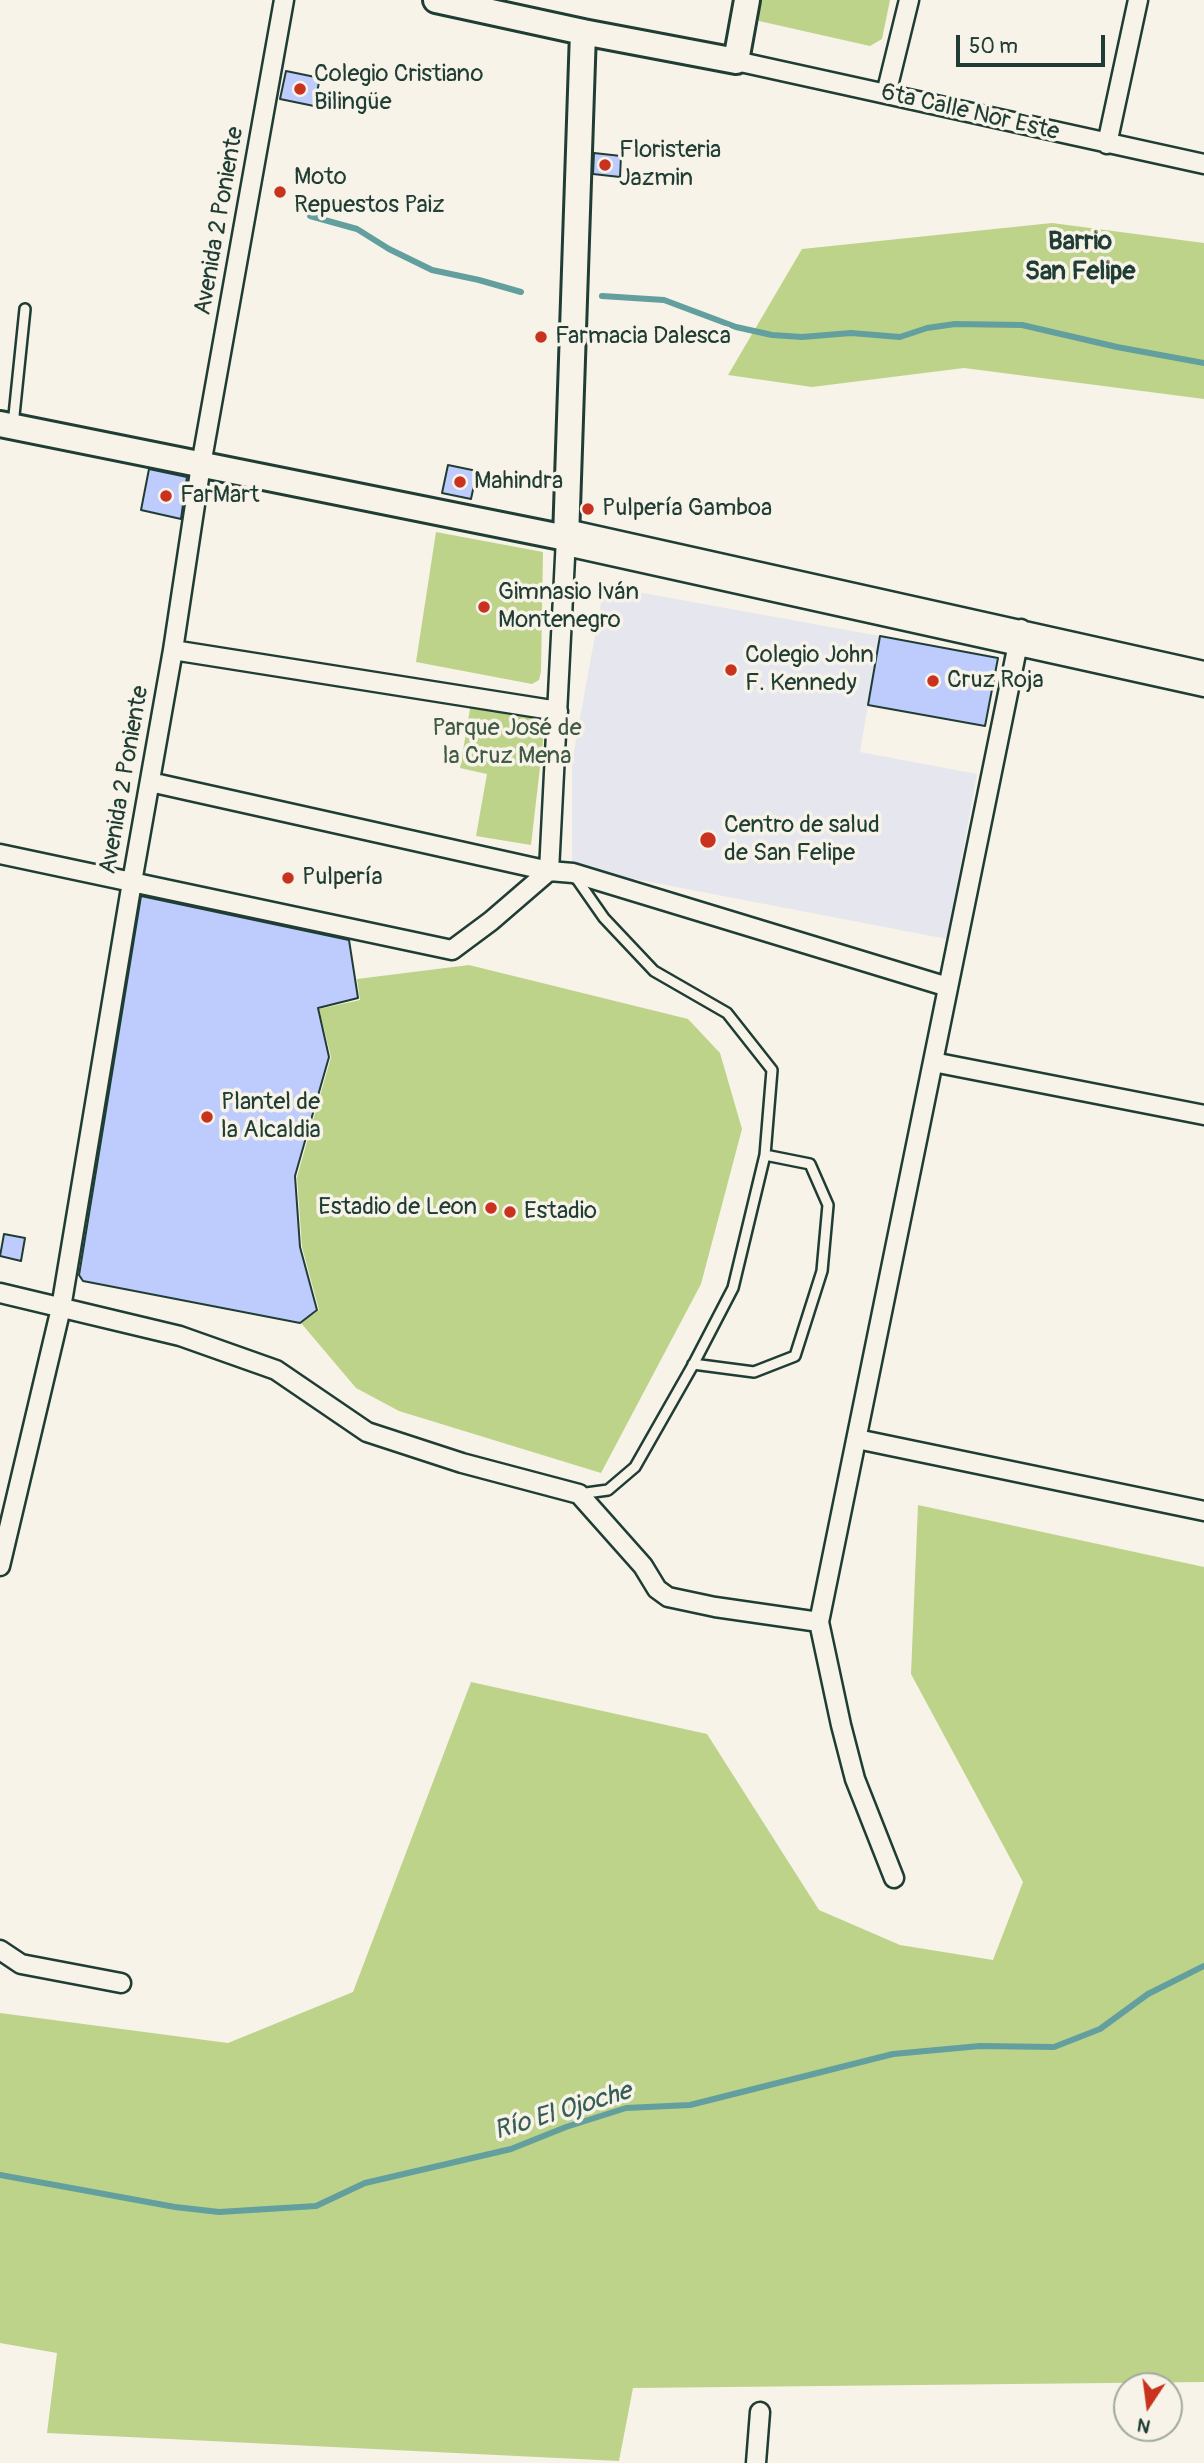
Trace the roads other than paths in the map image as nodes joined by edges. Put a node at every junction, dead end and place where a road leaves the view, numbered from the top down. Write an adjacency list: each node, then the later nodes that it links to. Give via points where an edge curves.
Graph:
1 (284, 0): 13 (street, Avenida 2 Poniente)
2 (436, 0): 6 (street)
3 (747, 0): 7 (street)
4 (909, 0): 8 (street)
5 (1138, 0): 9 (street)
6 (583, 32): 7 (street); 14 (street)
7 (736, 61): 8 (street, 6ta Calle Nor Este)
8 (886, 94): 9 (street, 6ta Calle Nor Este)
9 (1107, 144): 10 (street, 6ta Calle Nor Este)
10 (1204, 164)
11 (25, 309): 12 (lane)
12 (6, 426): 13 (street)
13 (201, 465): 14 (street); 16 (street, Avenida 2 Poniente)
14 (566, 538): 15 (street); 19 (street)
15 (1020, 637): 17 (street); 18 (street); 25 (street)
16 (173, 650): 19 (street); 20 (street, Avenida 2 Poniente)
17 (1204, 671)
18 (1204, 687)
19 (558, 711): 22 (street)
20 (150, 782): 22 (street); 24 (street, Avenida 2 Poniente)
21 (0, 854): 24 (street)
22 (549, 871): 23 (street); 24 (street, via 453,950)
23 (573, 873): 25 (street); 28 (lane, via 604,918 654,971 727,1013 772,1070)
24 (132, 882): 30 (street, Avenida 2 Poniente)
25 (948, 987): 26 (street)
26 (933, 1062): 27 (street); 32 (street)
27 (1204, 1115)
28 (765, 1155): 31 (lane, via 733,1288); 31 (lane, via 810,1164 828,1205 822,1271 795,1356 754,1372)
29 (0, 1293): 30 (street)
30 (61, 1308): 33 (street, via 180,1336 276,1370 367,1432); 35 (street, Avenida 2 Poniente)
31 (693, 1364): 33 (lane, via 635,1467 608,1490)
32 (857, 1439): 34 (street); 36 (street)
33 (579, 1494): 36 (street, via 668,1597)
34 (1204, 1511)
35 (0, 1566)
36 (819, 1622): 37 (street, via 855,1779)
37 (894, 1878)
38 (0, 1950): 39 (street, via 21,1964)
39 (121, 1983)
40 (760, 2412): 41 (street)
41 (756, 2463)

